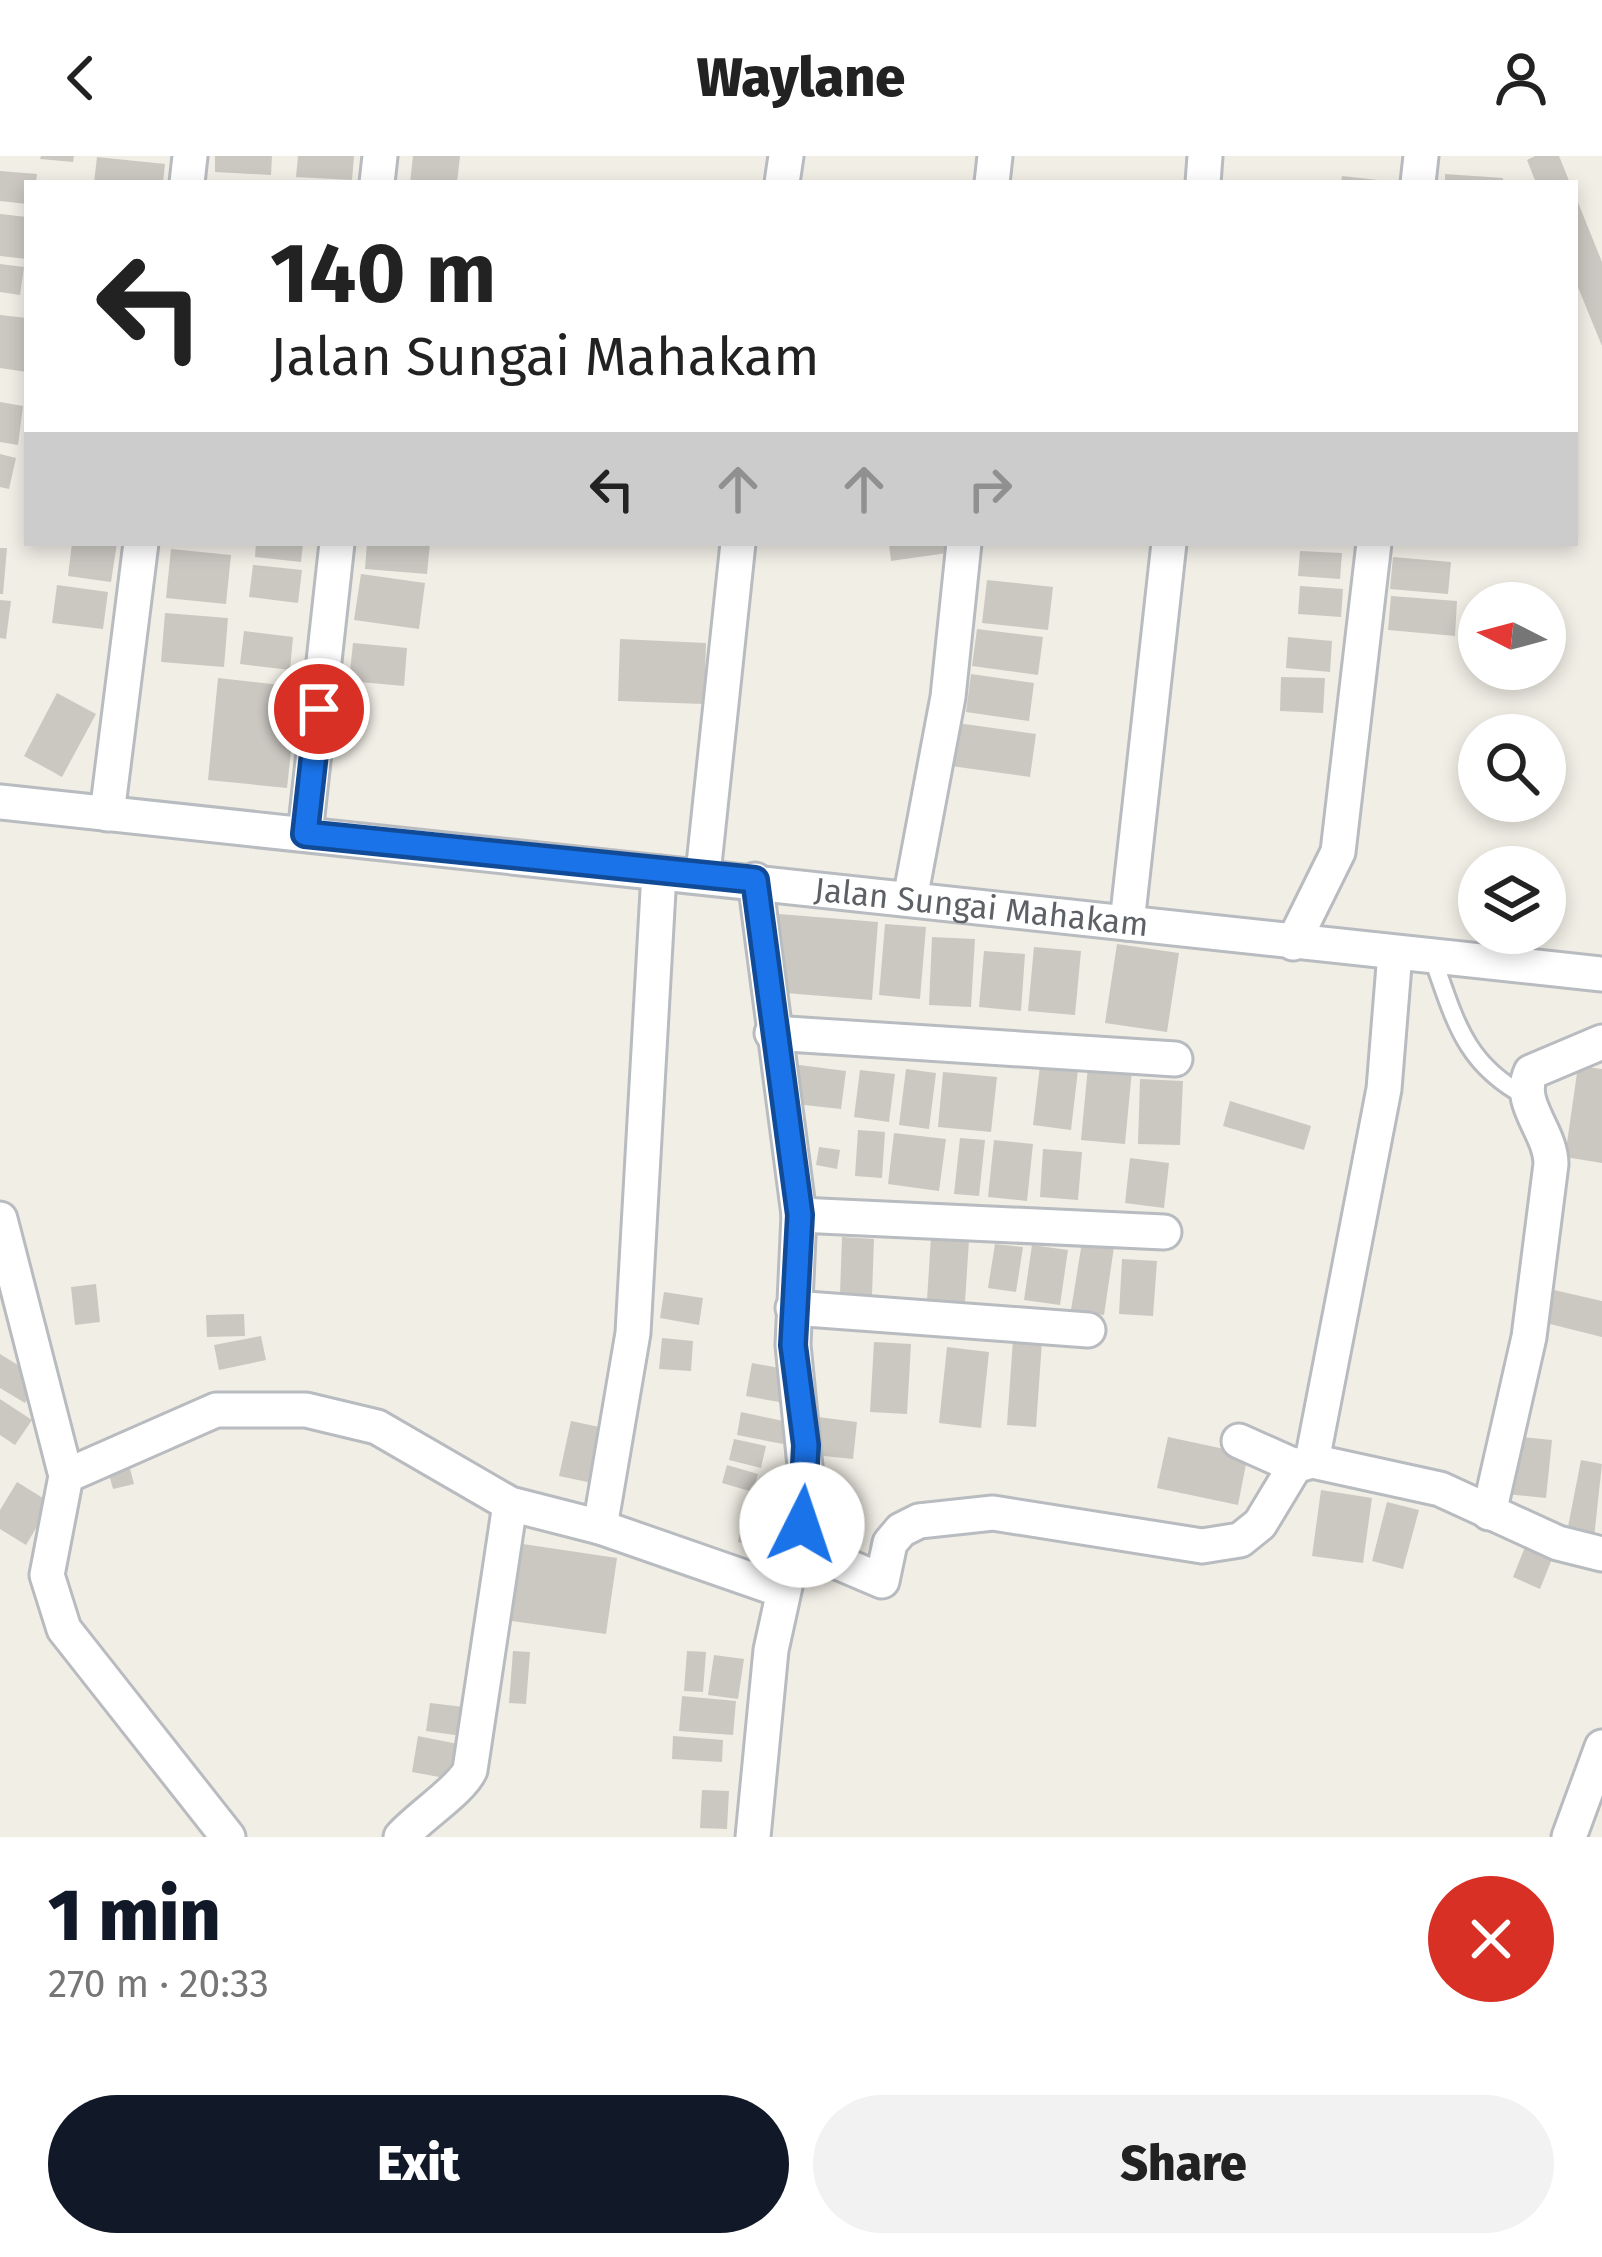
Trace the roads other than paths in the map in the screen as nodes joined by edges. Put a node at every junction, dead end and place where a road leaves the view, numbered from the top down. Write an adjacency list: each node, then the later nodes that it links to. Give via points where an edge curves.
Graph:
1 (141, 546): 8 (street)
2 (337, 546): 9 (street)
3 (738, 546): 11 (street)
4 (964, 546): 13 (street, via 948,697)
5 (1169, 546): 14 (street)
6 (1374, 546): 15 (street, via 1338,852)
7 (0, 802): 8 (street, Jalan Sungai Mahakam)
8 (106, 814): 9 (street, Jalan Sungai Mahakam)
9 (305, 834): 10 (street, Jalan Sungai Mahakam)
10 (659, 872): 11 (street, Jalan Sungai Mahakam); 33 (street, via 633,1333)
11 (703, 874): 12 (street, Jalan Sungai Mahakam)
12 (755, 880): 13 (street, Jalan Sungai Mahakam); 19 (street)
13 (910, 899): 14 (street, Jalan Sungai Mahakam)
14 (1127, 923): 15 (street, Jalan Sungai Mahakam)
15 (1293, 943): 16 (street, Jalan Sungai Mahakam)
16 (1396, 952): 17 (street, Jalan Sungai Mahakam); 29 (street, via 1384,1089)
17 (1432, 956): 18 (street, Jalan Sungai Mahakam); 22 (lane, via 1472,1057)
18 (1602, 974)
19 (772, 1033): 21 (street); 23 (street)
20 (1602, 1042): 22 (street, via 1532,1072)
21 (1175, 1059)
22 (1527, 1097): 32 (street, via 1551,1146 1551,1164 1529,1337)
23 (800, 1215): 25 (street); 26 (street)
24 (0, 1219): 30 (street)
25 (1164, 1232)
26 (793, 1308): 27 (street); 34 (street, via 807,1486)
27 (1088, 1330)
28 (1239, 1441): 29 (street)
29 (1304, 1464): 32 (street, via 1440,1489); 34 (street, via 1260,1524 1240,1540 1202,1546 992,1513 901,1530 882,1581)
30 (66, 1476): 31 (street, via 216,1410 306,1410 376,1427); 38 (street, via 47,1575 64,1629)
31 (510, 1504): 33 (street); 39 (street, via 470,1770)
32 (1489, 1513): 35 (street)
33 (600, 1527): 36 (street)
34 (795, 1544): 36 (street)
35 (1602, 1554)
36 (781, 1590): 40 (street)
37 (1602, 1747): 41 (street)
38 (228, 1837)
39 (401, 1837)
40 (753, 1837)
41 (1569, 1837)

